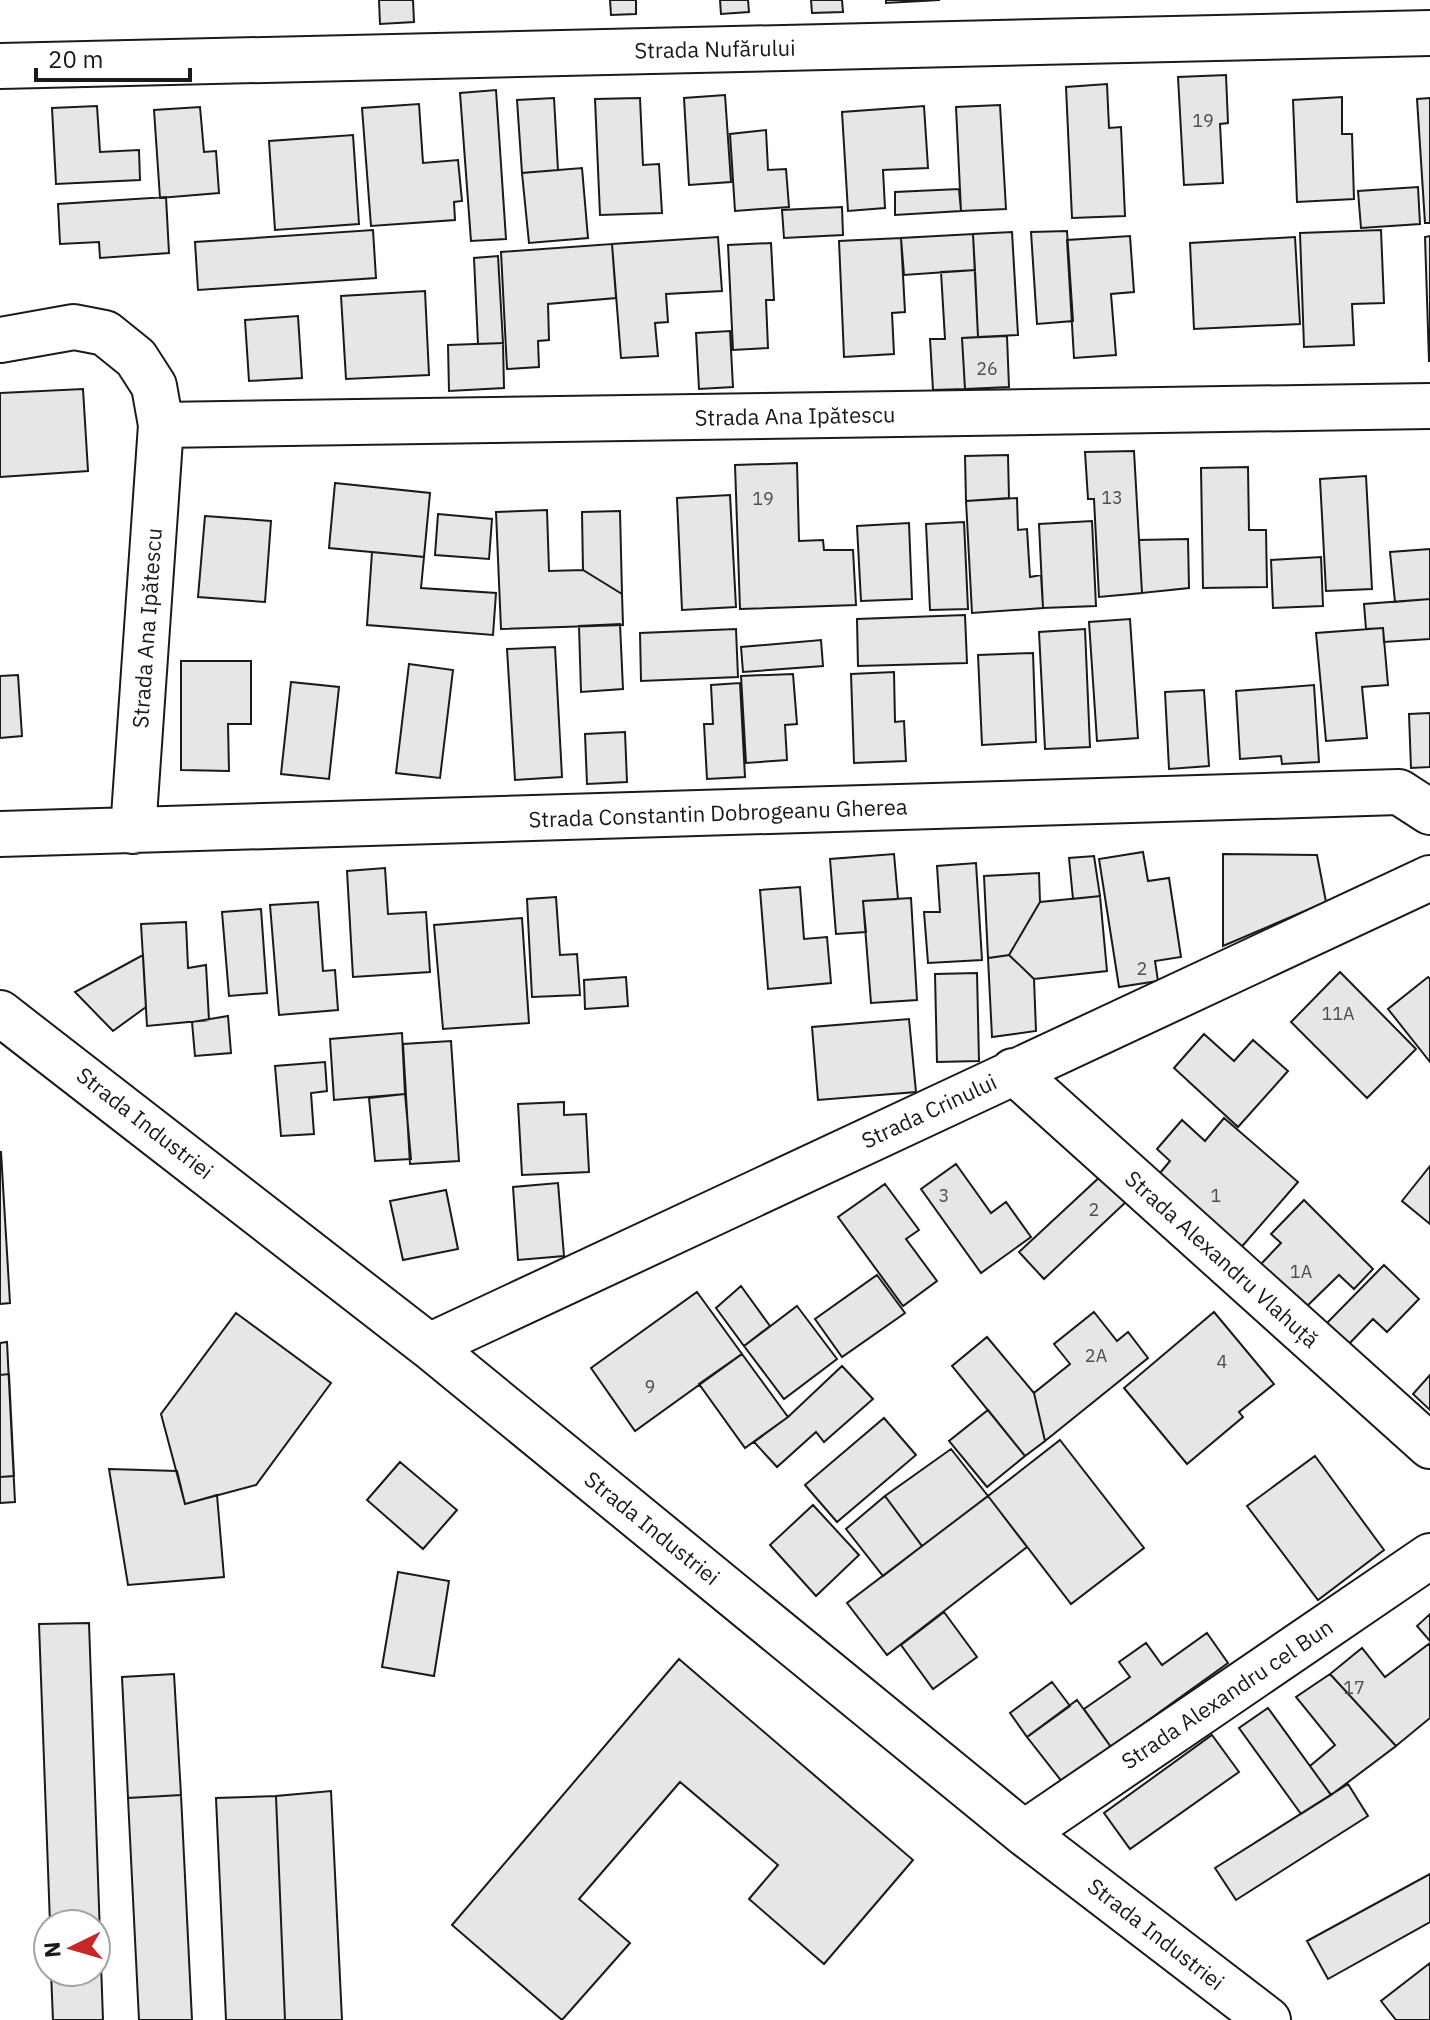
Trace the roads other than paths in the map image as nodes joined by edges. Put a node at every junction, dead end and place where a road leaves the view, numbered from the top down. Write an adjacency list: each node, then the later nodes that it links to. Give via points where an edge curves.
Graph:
1 (1430, 33): 2 (street, Strada Nufărului)
2 (0, 66)
3 (0, 340): 5 (street, Strada Ana Ipătescu, via 74,327 105,333 136,358 154,386)
4 (1430, 406): 5 (street, Strada Ana Ipătescu)
5 (161, 425): 7 (street, Strada Ana Ipătescu)
6 (1430, 812): 7 (street, Strada Constantin Dobrogeanu Gherea, via 1399,792)
7 (133, 831): 8 (street, Strada Constantin Dobrogeanu Gherea)
8 (0, 834)
9 (1430, 878): 11 (street, Strada Crinului)
10 (11, 1029): 12 (street, Strada Industriei, via 89,1079)
11 (1013, 1071): 12 (street, Strada Crinului); 13 (street, Strada Alexandru Vlahuță)
12 (429, 1346): 15 (street, Strada Industriei)
13 (1430, 1446)
14 (1430, 1556): 15 (street, Strada Alexandru cel Bun)
15 (1024, 1833): 16 (street, Strada Industriei)
16 (1268, 2020)

